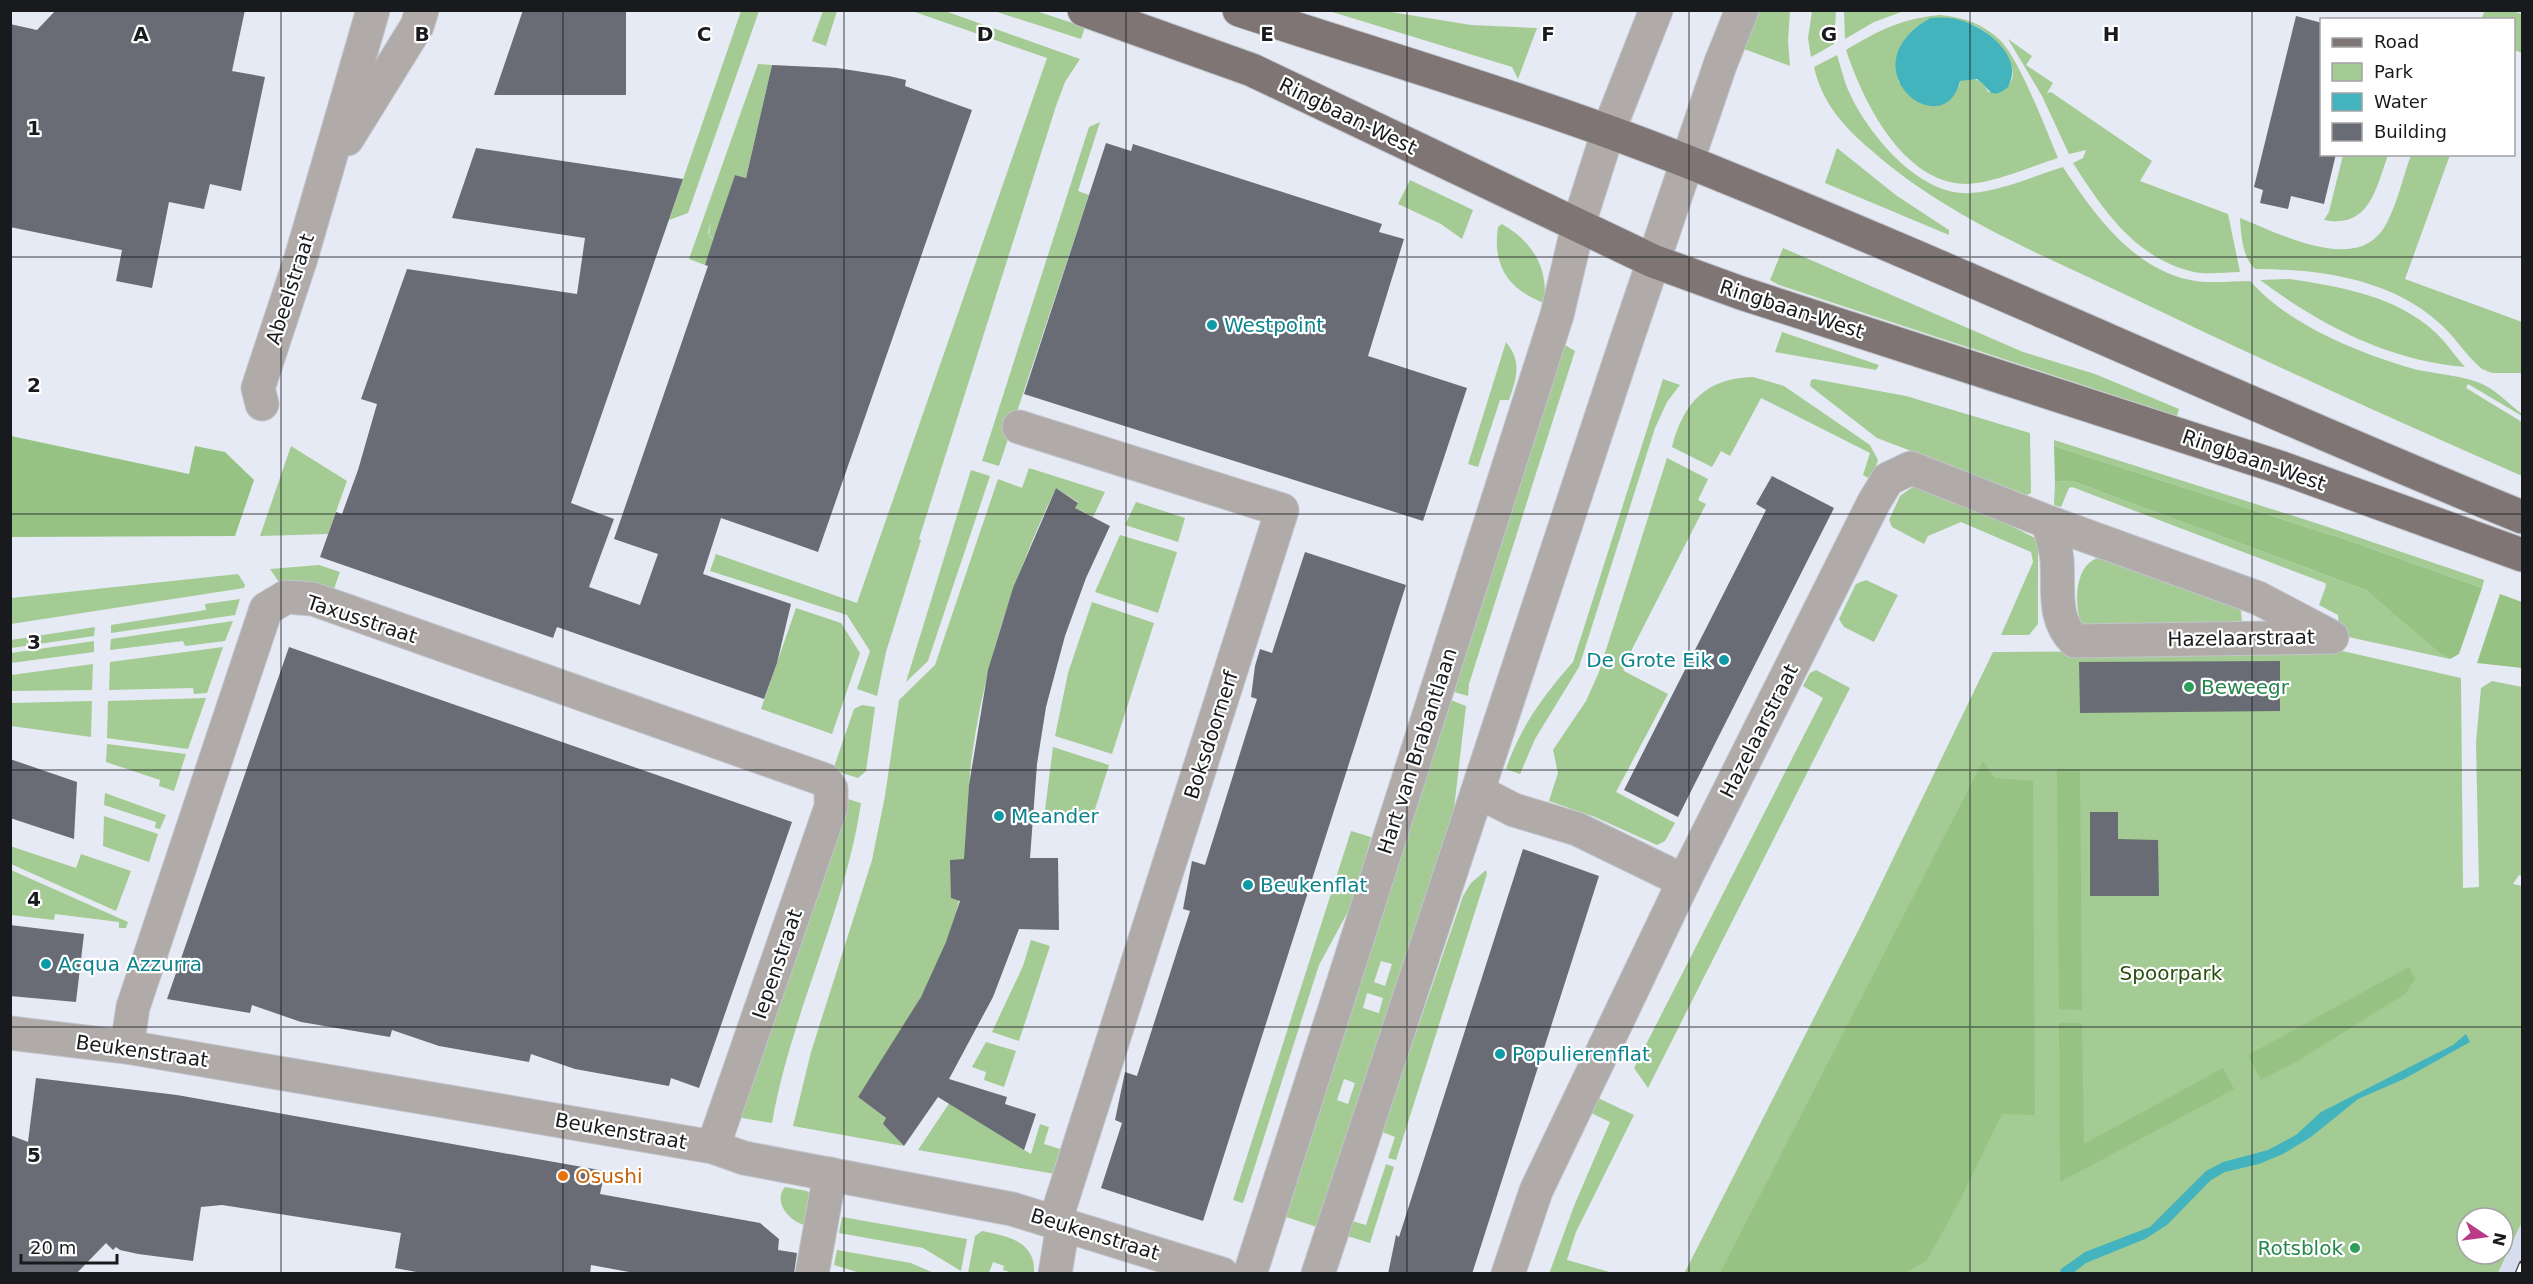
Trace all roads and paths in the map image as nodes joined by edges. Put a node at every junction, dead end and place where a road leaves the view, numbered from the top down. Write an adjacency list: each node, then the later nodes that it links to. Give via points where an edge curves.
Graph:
1 (373, 10): 9 (street, Abeelstraat)
2 (422, 10): 9 (street, Abeelstraat, via 417,26)
3 (1084, 10): 10 (main road, Ringbaan-West, via 1252,70)
4 (1239, 10): 7 (main road)
5 (1656, 10): 7 (street, Hart van Brabantlaan)
6 (1742, 10): 8 (street)
7 (1608, 132): 8 (main road); 10 (street, Hart van Brabantlaan)
8 (1686, 161): 11 (street); 14 (main road, via 2080,325 2210,387)
9 (326, 173): 12 (street, Abeelstraat, via 258,388)
10 (1578, 226): 11 (main road, Ringbaan-West); 28 (street, Hart van Brabantlaan, via 1557,315)
11 (1653, 261): 16 (main road, Ringbaan-West, via 2282,468); 18 (street)
12 (262, 404)
13 (1019, 427): 24 (street, Boksdoornerf, via 1282,510)
14 (2523, 517)
15 (2048, 522): 15 (street, Hazelaarstraat, via 2258,598 2332,637 2075,640 2064,630 2058,613 2056,557); 19 (street, Hazelaarstraat, via 1911,468 1888,479)
16 (2523, 555)
17 (825, 780): 21 (street, Taxusstraat, via 313,599 286,597 266,609 133,1007); 22 (street, Iepenstraat, via 831,789 831,807)
18 (1479, 792): 19 (street, via 1514,810 1577,829); 29 (street)
19 (1684, 881): 30 (street, Hazelaarstraat, via 1536,1191)
20 (10, 1033): 21 (street, Beukenstraat)
21 (127, 1047): 22 (street, Beukenstraat)
22 (713, 1147): 23 (street, Beukenstraat, via 744,1158)
23 (830, 1174): 24 (street, Beukenstraat, via 1012,1209); 25 (street)
24 (1059, 1224): 26 (street); 27 (street, Beukenstraat)
25 (812, 1274)
26 (1055, 1274)
27 (1222, 1274)
28 (1250, 1274)
29 (1318, 1274)
30 (1508, 1274)

